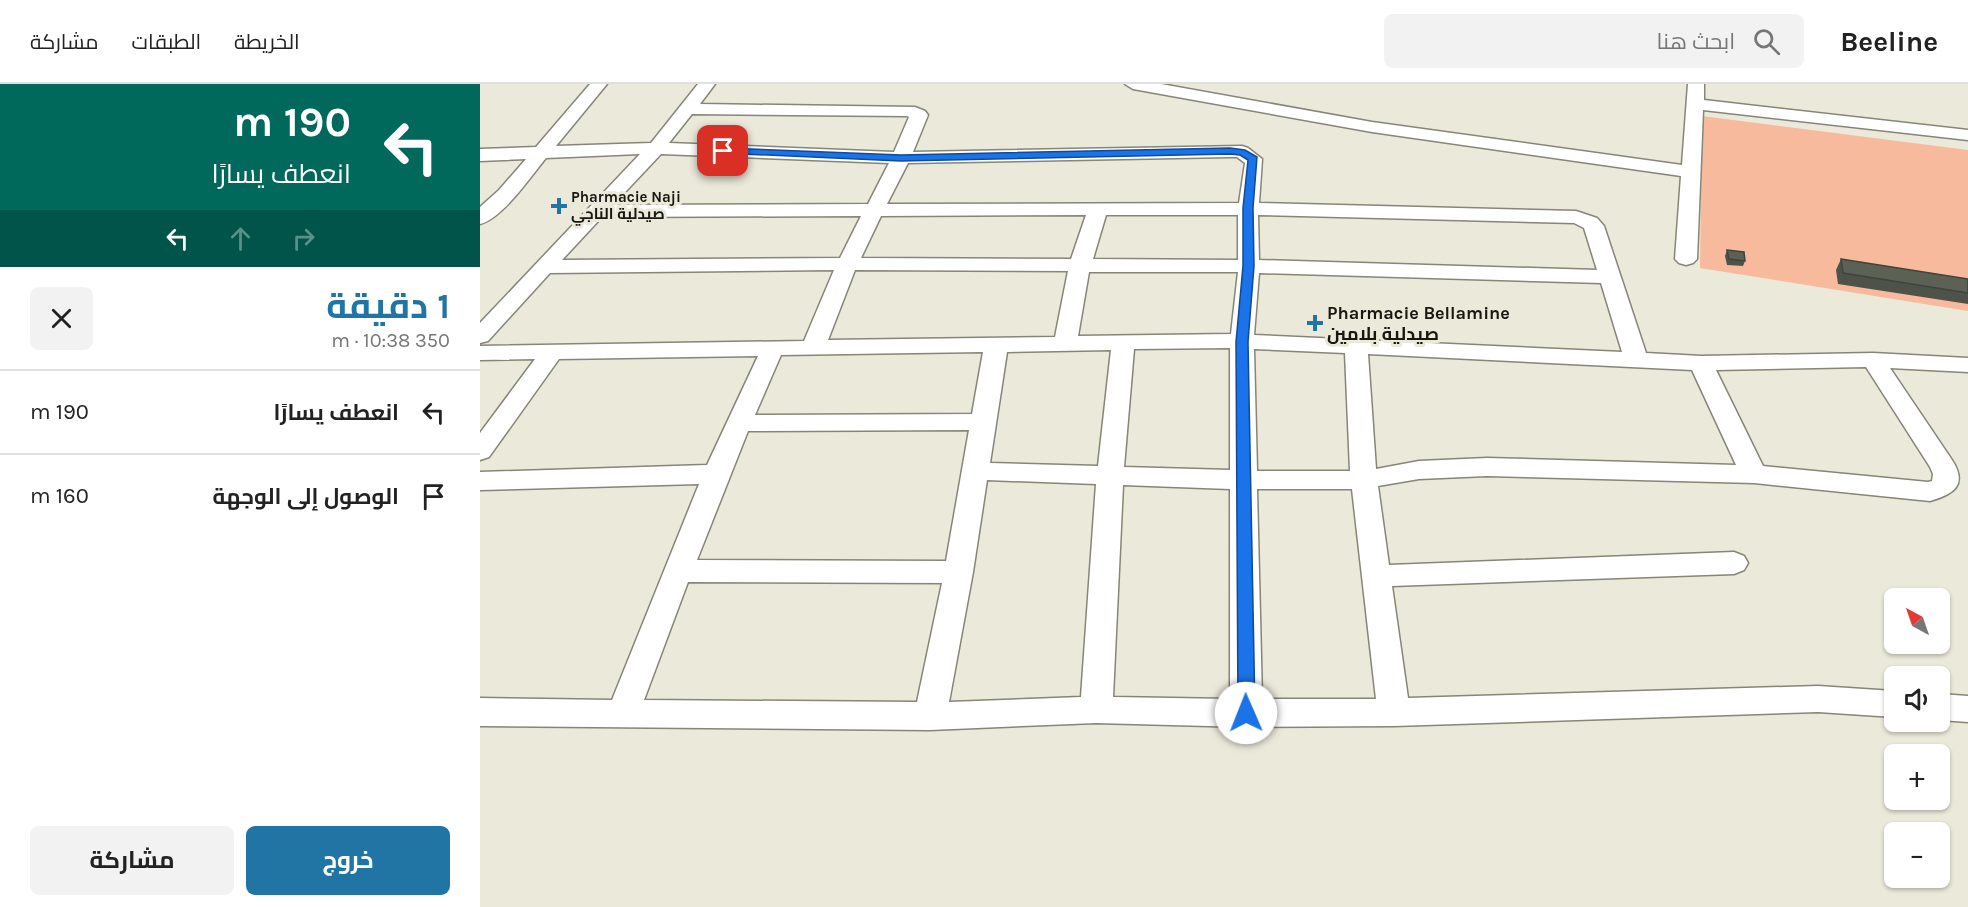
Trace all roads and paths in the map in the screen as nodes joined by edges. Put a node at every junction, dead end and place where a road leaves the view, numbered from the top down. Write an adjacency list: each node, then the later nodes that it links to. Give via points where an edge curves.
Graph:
1 (598, 84): 9 (street)
2 (706, 84): 6 (street)
3 (1133, 84): 12 (street, via 1372,128)
4 (1696, 84): 5 (street)
5 (1695, 104): 7 (street); 12 (street)
6 (689, 109): 8 (street); 11 (street, via 915,111 919,117)
7 (1968, 135)
8 (656, 148): 9 (street); 11 (street); 18 (street)
9 (541, 153): 10 (street); 13 (street)
10 (480, 155)
11 (901, 158): 15 (street, via 1242,152 1254,163); 16 (street)
12 (1691, 172): 20 (street)
13 (506, 194): 14 (street); 19 (street)
14 (480, 195)
15 (1248, 208): 17 (street); 23 (street); 25 (street, via 1576,216 1594,226)
16 (874, 209): 17 (street); 18 (street); 21 (street)
17 (1098, 209): 22 (street)
18 (595, 211): 24 (street)
19 (480, 219)
20 (1686, 259)
21 (847, 264): 22 (street); 24 (street); 33 (street)
22 (1080, 265): 23 (street); 29 (street)
23 (1249, 266): 25 (street); 27 (street)
24 (543, 267): 26 (street)
25 (1610, 277): 36 (street)
26 (480, 336)
27 (1242, 342): 28 (street); 31 (street); 47 (street)
28 (1123, 343): 29 (street); 46 (street)
29 (1065, 344): 30 (street)
30 (996, 345): 33 (street); 40 (street)
31 (1356, 347): 36 (street); 48 (street)
32 (773, 348): 33 (street); 34 (street); 41 (street)
33 (813, 348)
34 (552, 352): 35 (street); 42 (street)
35 (480, 353)
36 (1636, 360): 38 (street)
37 (1873, 360): 38 (street); 39 (street); 45 (street, via 1943,466 1944,486 1930,492)
38 (1701, 363): 45 (street)
39 (1968, 365)
40 (984, 422): 41 (street); 43 (street)
41 (739, 423): 44 (street)
42 (480, 451)
43 (975, 471): 46 (street); 52 (street)
44 (716, 474): 49 (street); 51 (street)
45 (1754, 474): 48 (street, via 1487,467 1419,470)
46 (1110, 476): 47 (street); 57 (street)
47 (1244, 480): 48 (street); 60 (street)
48 (1364, 480): 53 (street)
49 (480, 481)
50 (1734, 563): 53 (street)
51 (678, 572): 52 (street); 61 (street)
52 (959, 572): 62 (street)
53 (1377, 576): 59 (street)
54 (1884, 703): 59 (street, via 1818,699)
55 (1950, 708): 56 (street)
56 (1968, 709)
57 (1096, 710): 60 (street); 62 (street)
58 (480, 712): 61 (street)
59 (1394, 712): 60 (street)
60 (1246, 713)
61 (622, 714): 62 (street)
62 (930, 716)

